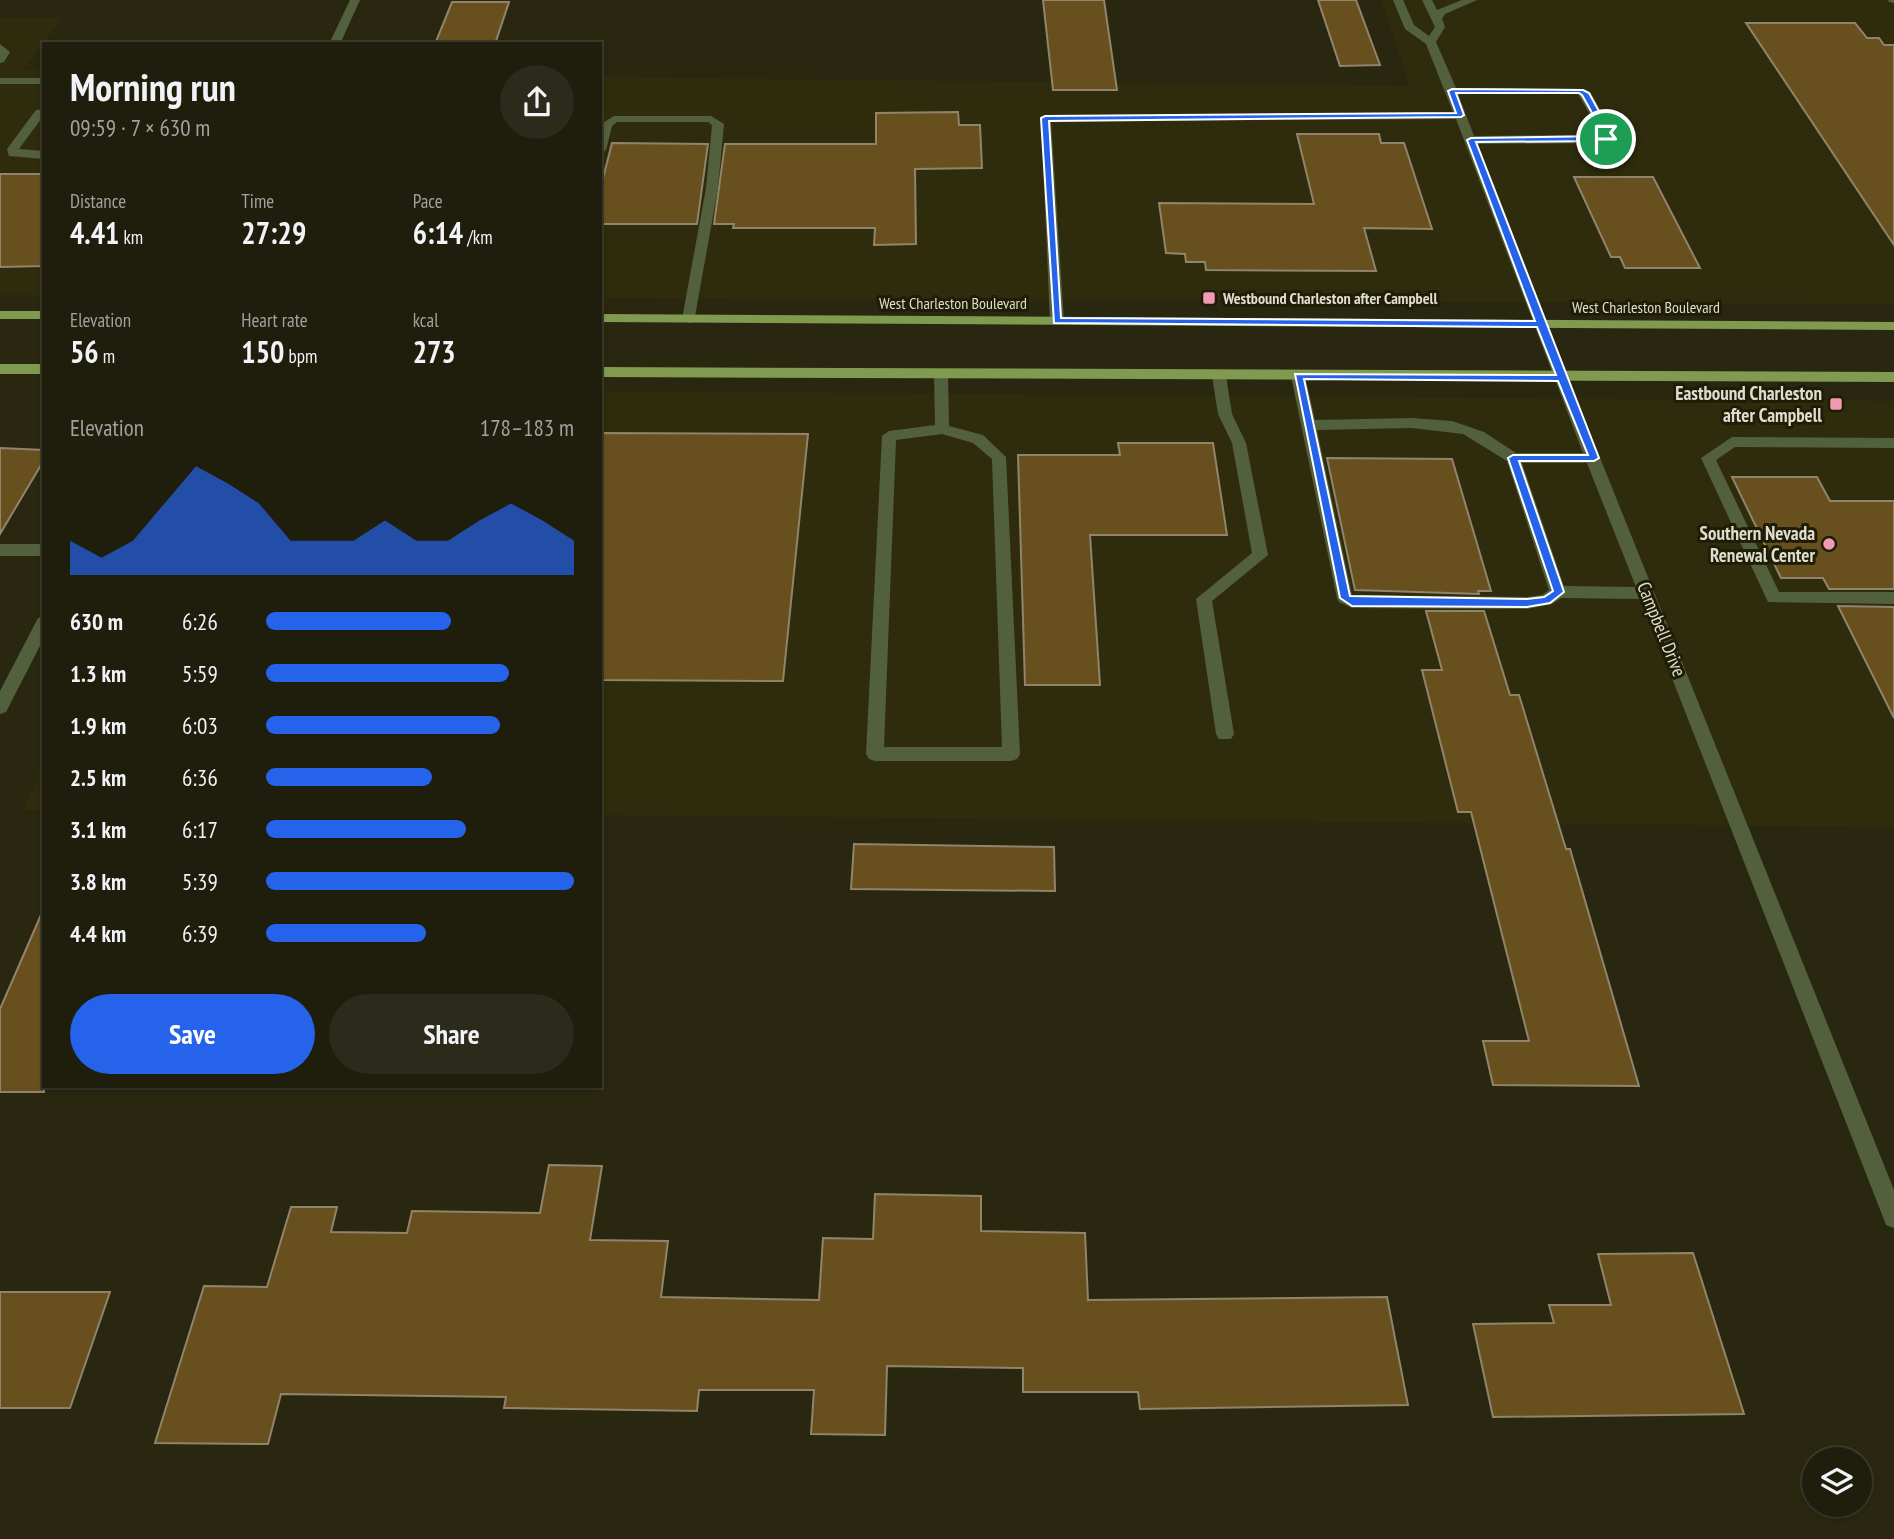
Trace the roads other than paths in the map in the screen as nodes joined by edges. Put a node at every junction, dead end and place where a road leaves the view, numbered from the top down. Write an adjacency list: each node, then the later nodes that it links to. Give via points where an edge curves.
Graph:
1 (355, 0): 6 (street)
2 (1433, 0): 4 (street)
3 (1472, 0): 5 (street, via 1441,12)
4 (1413, 1): 5 (street); 7 (street, Campbell Drive, via 1409,27)
5 (1437, 18): 7 (street, via 1440,27)
6 (335, 42)
7 (1431, 42): 12 (street, Campbell Drive)
8 (0, 47): 9 (street, via 4,52)
9 (0, 60)
10 (0, 81): 11 (street)
11 (42, 81)
12 (1452, 91): 14 (street, Campbell Drive); 15 (street, via 1585,93 1609,137)
13 (42, 110): 17 (street, via 13,153)
14 (1461, 115): 15 (street, Campbell Drive); 22 (street, via 1045,118)
15 (1471, 140): 23 (street, Campbell Drive)
16 (602, 143): 21 (street, via 607,124 614,119 711,119 718,124)
17 (42, 155)
18 (0, 315): 19 (main road)
19 (42, 315)
20 (602, 318): 21 (main road, West Charleston Boulevard)
21 (689, 319): 22 (main road, West Charleston Boulevard)
22 (1057, 321): 23 (main road, West Charleston Boulevard)
23 (1540, 324): 24 (main road, West Charleston Boulevard); 32 (street, Campbell Drive)
24 (1894, 326)
25 (0, 369): 26 (main road)
26 (42, 369)
27 (602, 372): 28 (main road)
28 (941, 374): 29 (main road); 34 (street)
29 (1219, 376): 30 (main road); 45 (street, via 1225,414 1239,443 1260,555 1204,599)
30 (1298, 376): 32 (main road); 33 (street)
31 (1894, 377): 32 (main road)
32 (1561, 378): 37 (street, Campbell Drive)
33 (1309, 425): 36 (street, via 1464,429); 40 (street, via 1345,598 1352,602 1527,603 1546,600)
34 (942, 429): 34 (street, via 889,436 874,754 1011,754 999,457 978,439)
35 (1894, 443): 42 (street, via 1732,442 1708,458 1774,598)
36 (1513, 458): 37 (street); 40 (street)
37 (1594, 458): 41 (street, Campbell Drive)
38 (0, 550): 39 (street)
39 (42, 550)
40 (1558, 592): 41 (street)
41 (1648, 593): 46 (street, Campbell Drive)
42 (1894, 598)
43 (42, 626): 44 (street)
44 (0, 707)
45 (1225, 734)
46 (1894, 1217)

